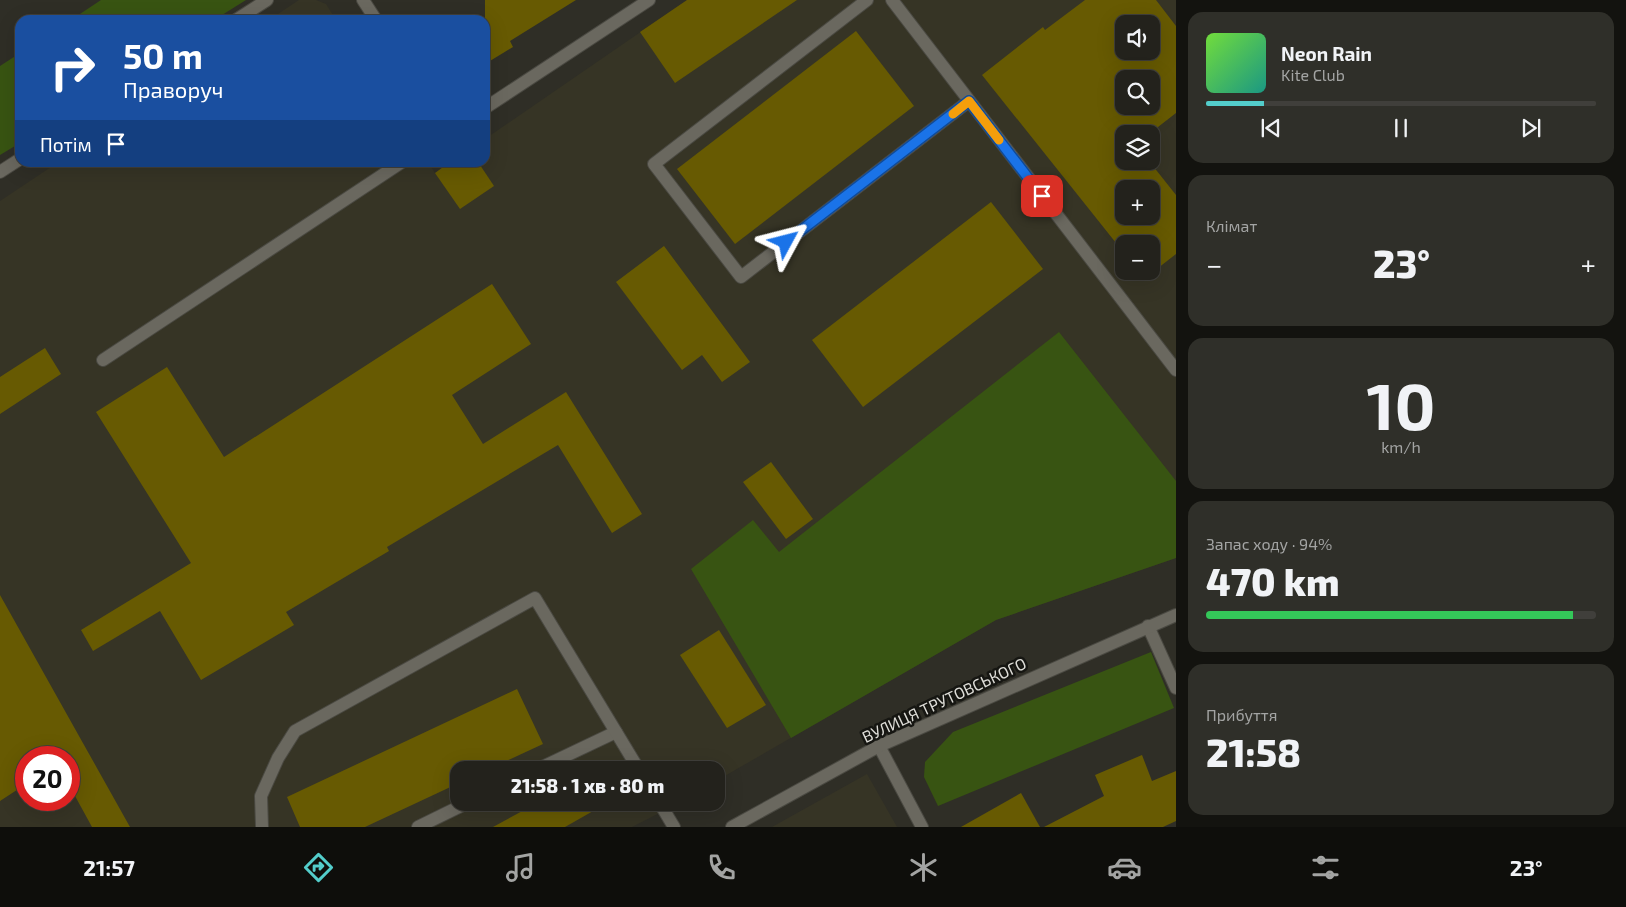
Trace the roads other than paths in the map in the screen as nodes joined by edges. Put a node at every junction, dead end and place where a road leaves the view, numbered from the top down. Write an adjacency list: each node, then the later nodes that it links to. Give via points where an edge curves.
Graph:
1 (267, 0): 6 (street)
2 (363, 0): 7 (street)
3 (649, 0): 9 (street)
4 (867, 0): 8 (street, via 654,164 741,277)
5 (892, 0): 8 (street)
6 (244, 15)
7 (373, 15)
8 (969, 101): 14 (street)
9 (490, 105)
10 (15, 162): 12 (street)
11 (394, 167): 13 (street)
12 (0, 172)
13 (103, 360)
14 (1176, 370)
15 (1176, 615): 16 (street, ВУЛИЦЯ ТРУТОВСЬКОГО)
16 (1148, 626): 17 (street); 19 (street, ВУЛИЦЯ ТРУТОВСЬКОГО)
17 (1176, 688)
18 (616, 732): 20 (street); 21 (street); 24 (street, via 535,598 295,732 278,758 261,796)
19 (879, 746): 27 (street, ВУЛИЦЯ ТРУТОВСЬКОГО); 28 (street)
20 (555, 761)
21 (634, 761)
22 (451, 811): 25 (street)
23 (664, 811): 26 (street)
24 (262, 827)
25 (418, 827)
26 (674, 827)
27 (732, 827)
28 (922, 827)

